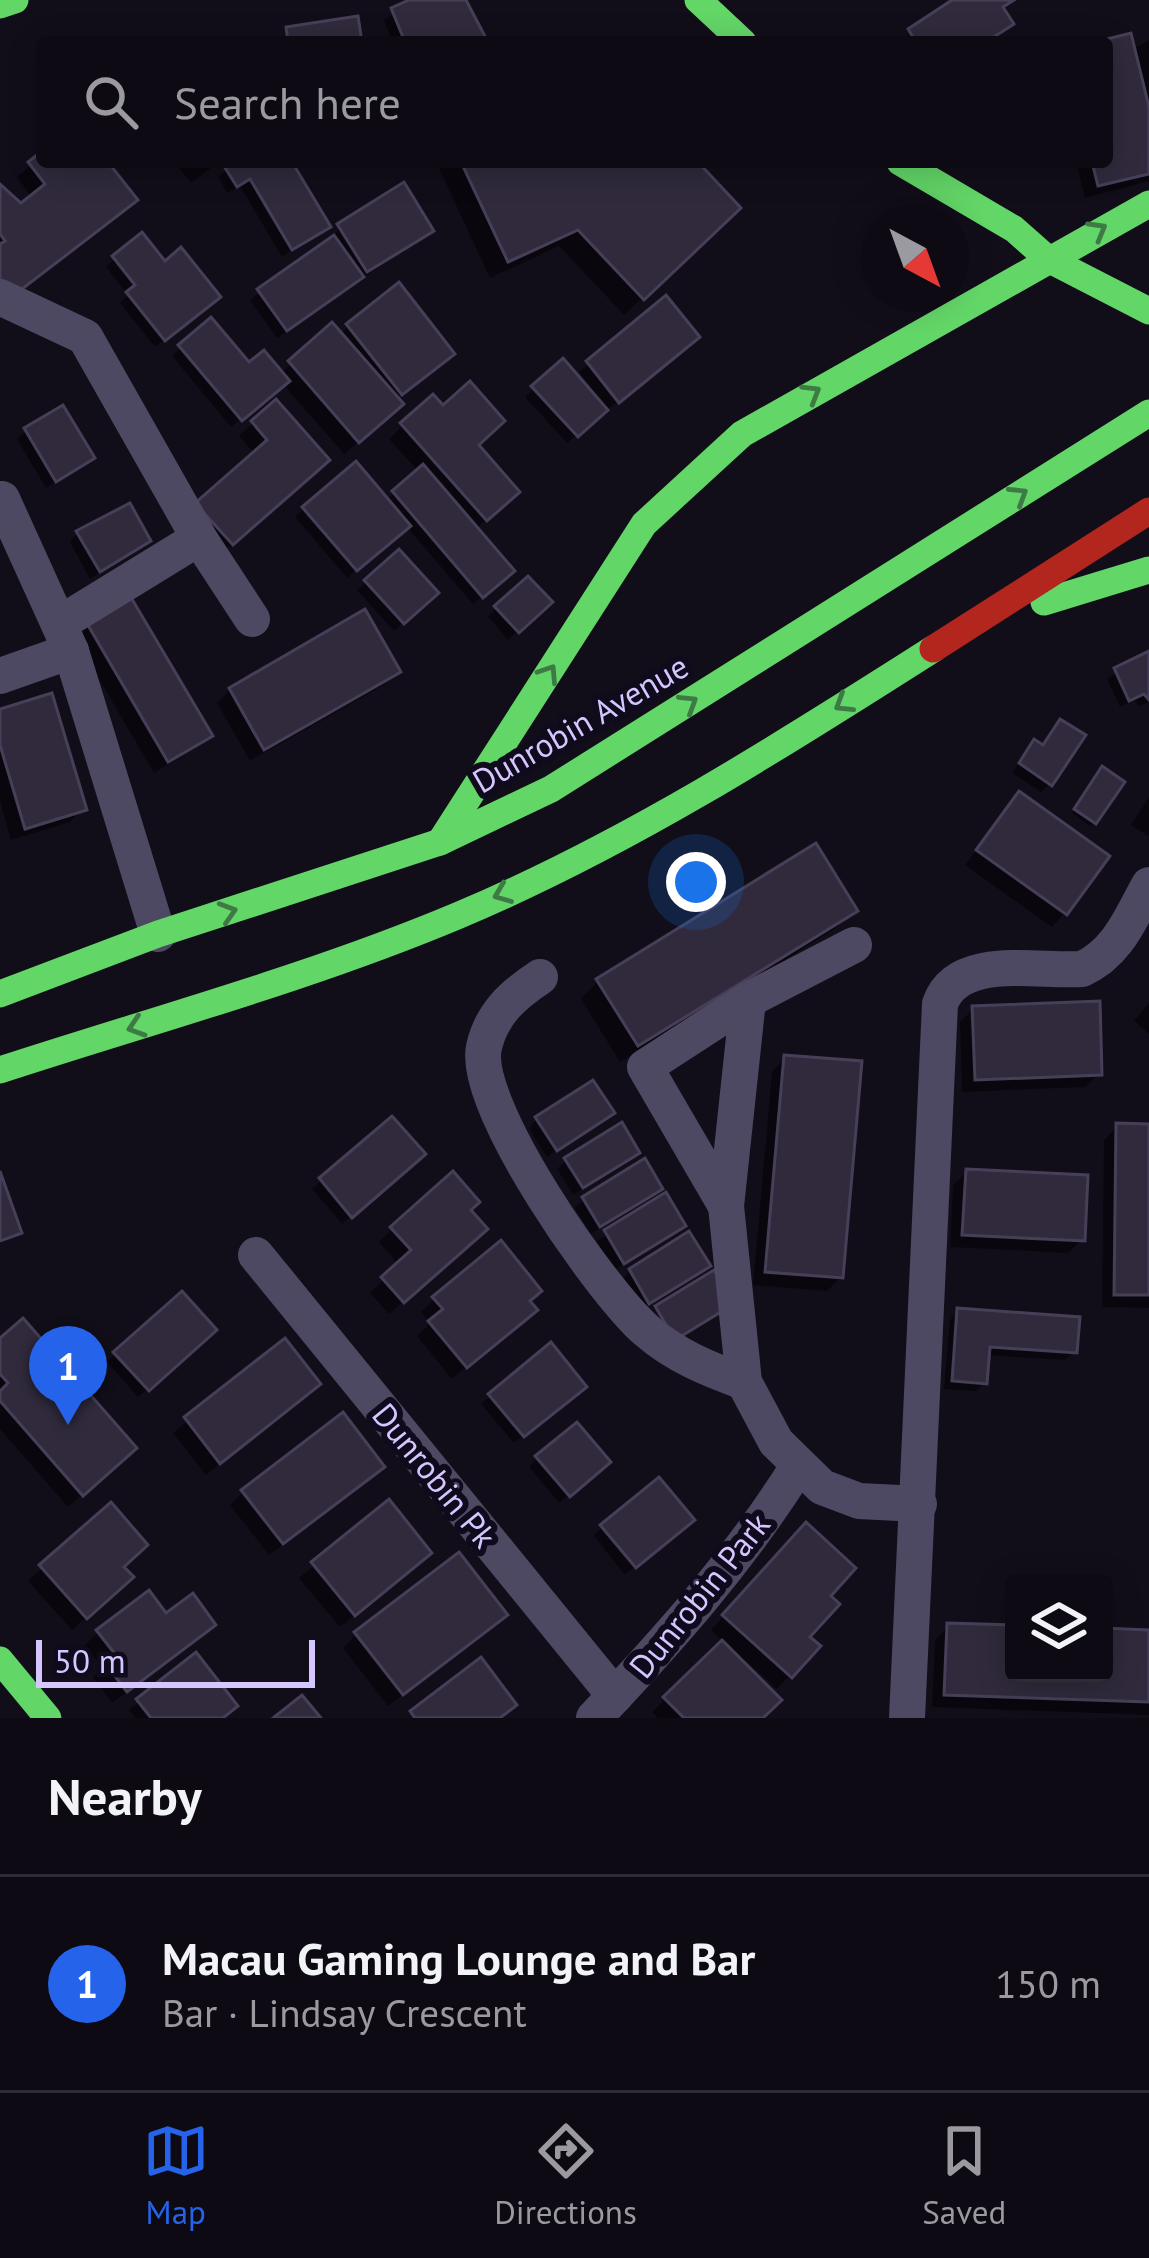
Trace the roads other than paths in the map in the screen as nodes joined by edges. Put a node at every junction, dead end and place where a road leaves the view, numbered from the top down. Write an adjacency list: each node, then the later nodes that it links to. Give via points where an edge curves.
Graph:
1 (15, 0): 3 (main road)
2 (698, 0): 4 (main road)
3 (0, 5)
4 (736, 36)
5 (910, 168): 7 (main road)
6 (1149, 204): 7 (main road, one-way to 6)
7 (1048, 259): 9 (main road); 19 (main road, one-way to 7, via 644,524 742,434)
8 (0, 297): 13 (street, via 85,337)
9 (1149, 310)
10 (1149, 413): 19 (main road, Dunrobin Avenue, one-way to 10, via 551,790)
11 (2, 499): 16 (street)
12 (1149, 511): 17 (main road)
13 (200, 538): 15 (street); 16 (street)
14 (1149, 570): 17 (main road)
15 (252, 619)
16 (65, 638): 18 (street); 21 (street)
17 (942, 642): 26 (main road, one-way to 26, via 746,765 521,886 299,975)
18 (0, 676)
19 (440, 842): 21 (main road, Dunrobin Avenue, one-way to 19)
20 (1149, 885): 31 (street, via 1097,962 970,972 944,990)
21 (158, 934): 24 (main road, Dunrobin Avenue)
22 (854, 945): 25 (street)
23 (540, 977): 29 (street, via 508,998 483,1051 500,1123 583,1252 645,1329 692,1363)
24 (0, 994)
25 (748, 1000): 27 (street); 27 (street, via 645,1067)
26 (0, 1070)
27 (726, 1206): 29 (street)
28 (256, 1255): 33 (street, Dunrobin Pk)
29 (744, 1382): 30 (street)
30 (797, 1468): 31 (street, via 859,1501); 33 (street, Dunrobin Park, via 749,1544)
31 (919, 1504): 35 (street)
32 (0, 1660): 34 (main road)
33 (605, 1707)
34 (39, 1715)
35 (907, 1718)

